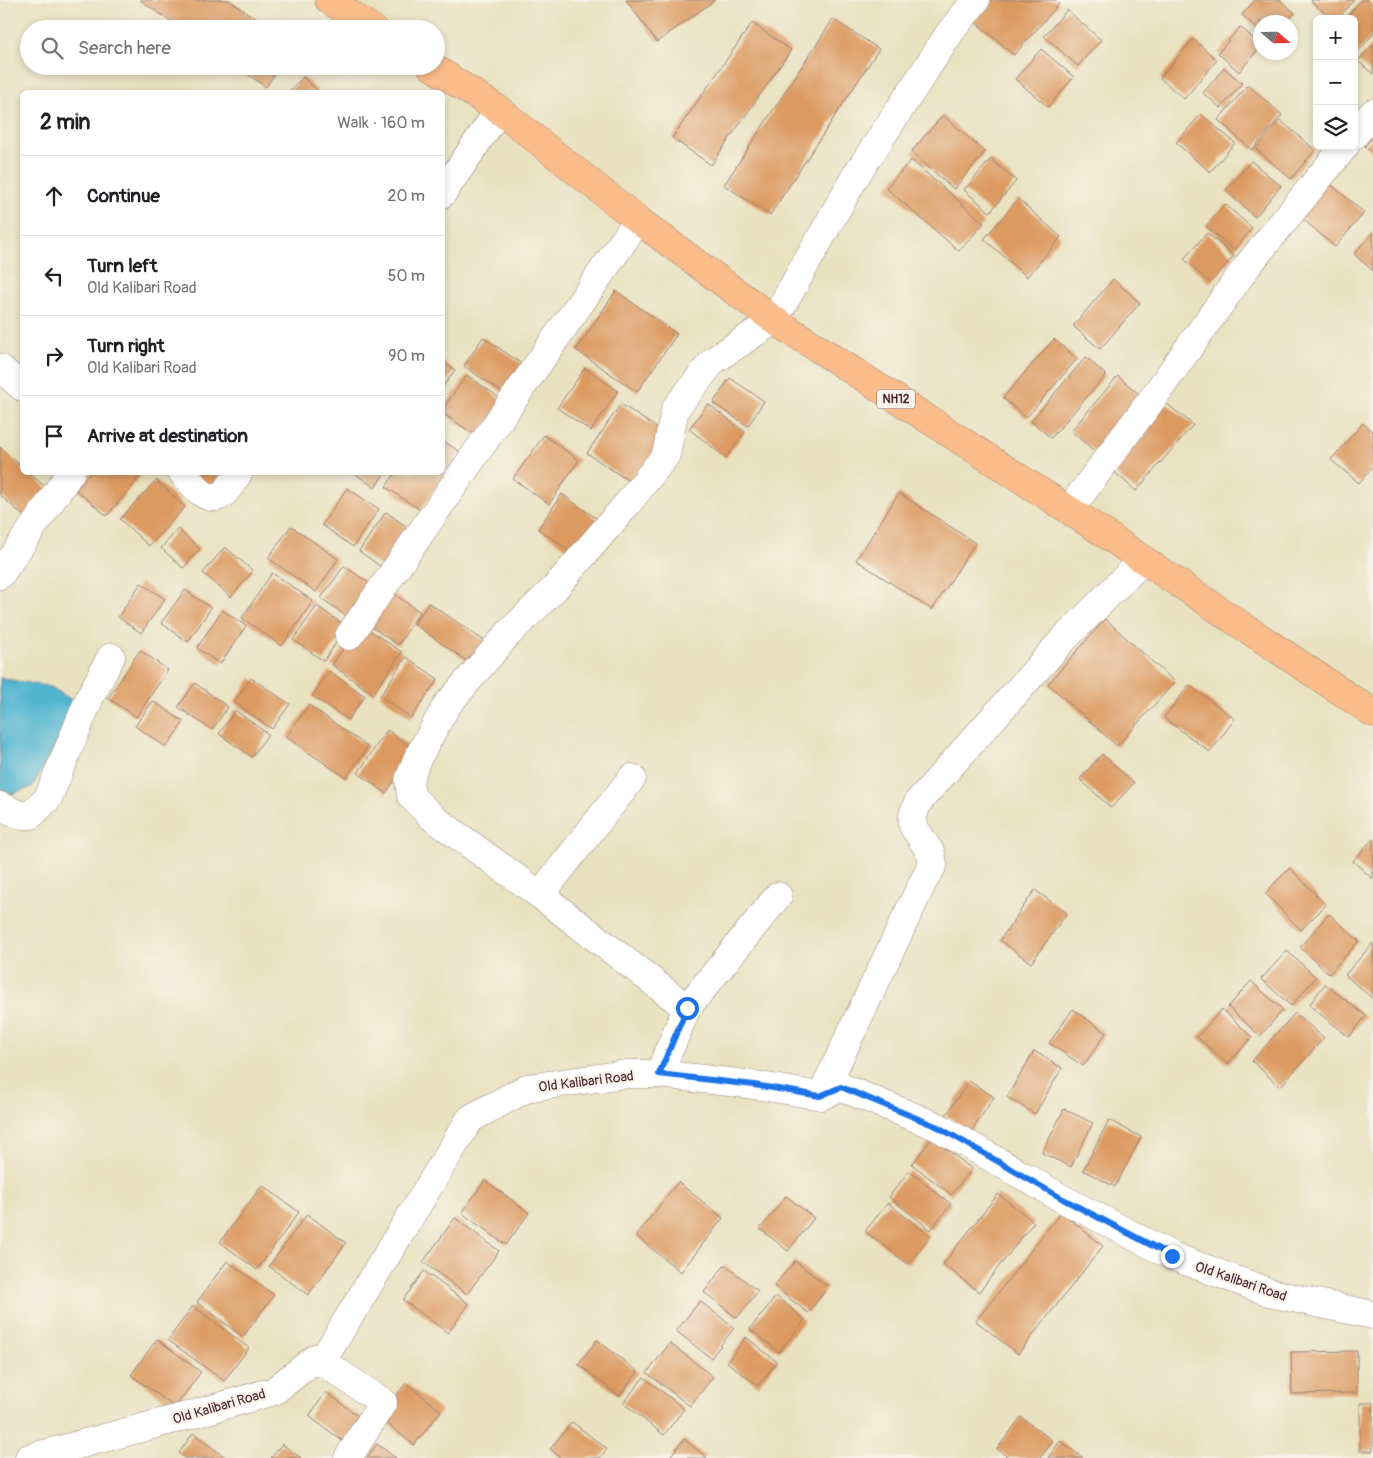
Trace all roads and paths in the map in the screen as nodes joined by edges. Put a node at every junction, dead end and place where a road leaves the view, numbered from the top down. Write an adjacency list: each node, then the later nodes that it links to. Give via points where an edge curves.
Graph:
1 (329, 0): 3 (highway)
2 (976, 0): 11 (street, via 951,31 855,177)
3 (359, 20)
4 (445, 75): 5 (highway, NH12)
5 (499, 110): 9 (street); 10 (highway, NH12)
6 (1373, 113): 7 (street)
7 (1358, 130)
8 (1342, 150): 17 (street, via 1248,265)
9 (445, 190)
10 (638, 220): 11 (highway, NH12); 20 (street)
11 (774, 320): 17 (highway, NH12); 25 (street, via 713,361 675,409 666,455 554,588 508,634 447,705 417,759 410,780 411,796 432,817)
12 (0, 368): 13 (street)
13 (20, 385)
14 (69, 475): 19 (street)
15 (185, 475): 16 (street, via 204,495 213,497 222,494)
16 (237, 475)
17 (1068, 510): 18 (highway, NH12)
18 (1143, 560): 22 (highway, NH12); 29 (street, via 1062,641 918,802 913,815 914,826 931,854 933,865)
19 (0, 576)
20 (349, 636)
21 (111, 657): 24 (street, via 90,697 48,798 31,815 20,815)
22 (1373, 713)
23 (632, 778): 25 (street)
24 (0, 806)
25 (540, 895): 27 (street)
26 (778, 896): 27 (street)
27 (687, 1008): 28 (street)
28 (659, 1074): 29 (street, Old Kalibari Road); 31 (street, Old Kalibari Road, via 625,1074 528,1088 470,1119 322,1361)
29 (820, 1096): 30 (street, Old Kalibari Road, via 841,1087 938,1127 1063,1199 1172,1256 1274,1294)
30 (1373, 1315)
31 (316, 1358): 32 (street, Old Kalibari Road, via 274,1390); 33 (street, via 383,1402)
32 (29, 1458)
33 (348, 1458)

